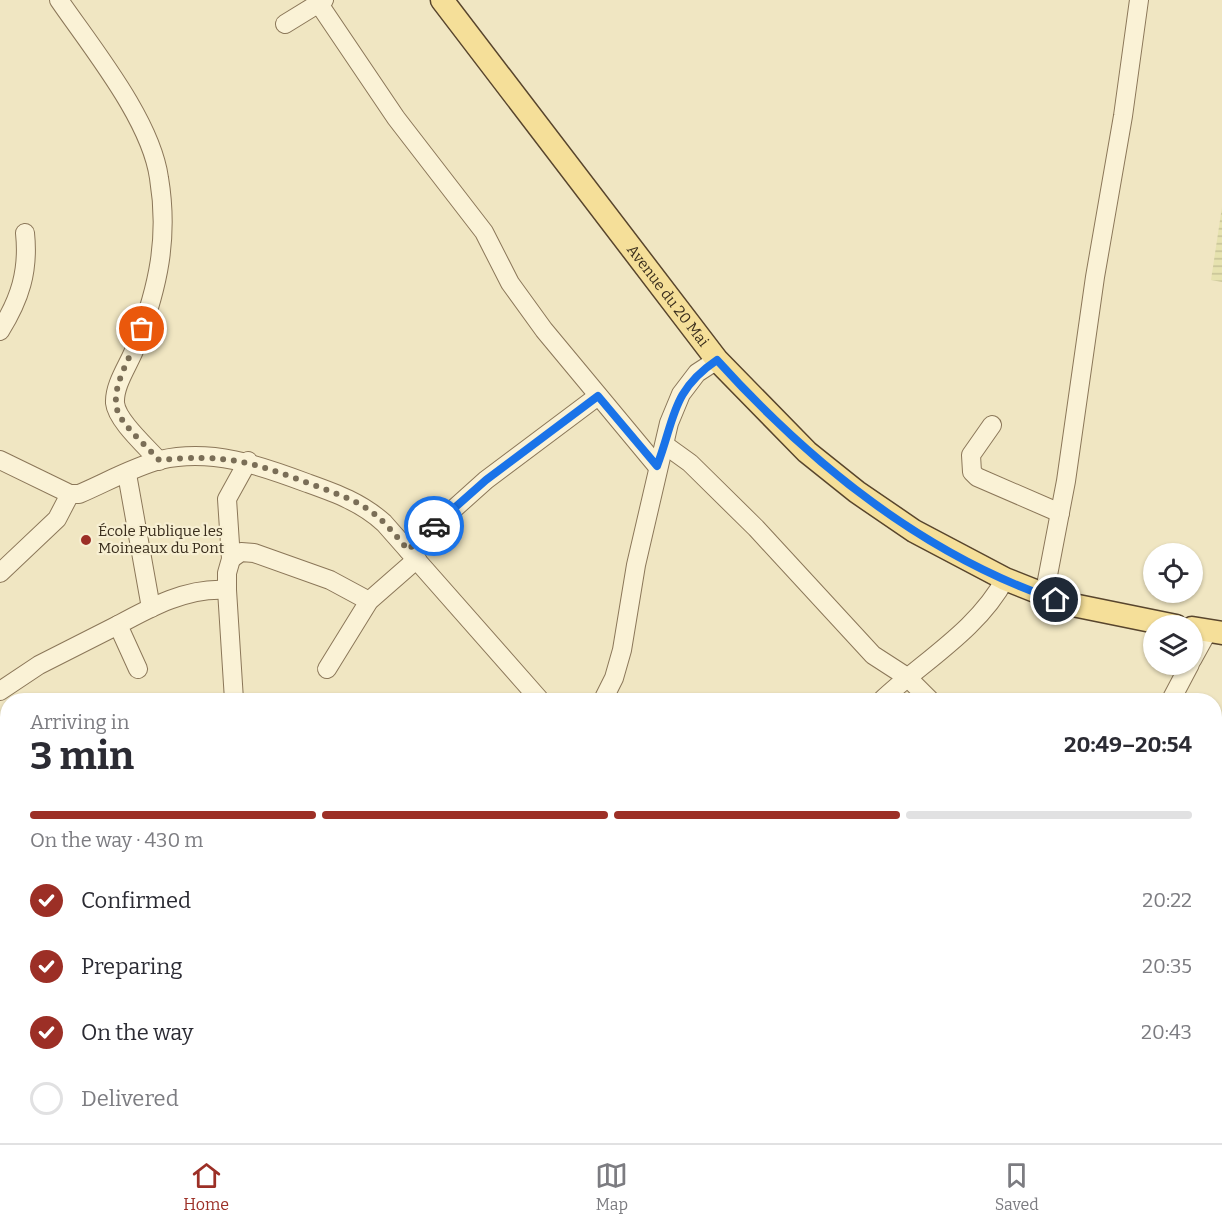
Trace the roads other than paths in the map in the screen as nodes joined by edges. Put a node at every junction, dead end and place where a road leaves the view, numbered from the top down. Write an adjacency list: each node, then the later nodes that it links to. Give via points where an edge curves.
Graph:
1 (59, 0): 13 (street, via 136,116 159,176 165,220 160,268 149,311 117,388 115,404 120,417)
2 (442, 0): 8 (main road, Avenue du 20 Mai)
3 (1139, 0): 18 (street)
4 (321, 2): 5 (street); 9 (street, via 396,118 484,232 510,283)
5 (285, 24)
6 (25, 233): 7 (street, via 25,279)
7 (0, 331)
8 (717, 360): 11 (street, via 698,373 681,394); 22 (main road, Avenue du 20 Mai, via 807,452 857,492 914,531)
9 (598, 396): 15 (street); 19 (street, via 486,480)
10 (992, 425): 18 (street, via 971,455 972,472)
11 (665, 445): 15 (street); 32 (street, via 690,463 756,528 873,655)
12 (0, 460): 17 (street)
13 (159, 460): 14 (street, via 209,456); 16 (street)
14 (248, 461): 19 (street, via 355,502 377,517); 20 (street, via 227,499)
15 (657, 466): 36 (street, via 622,650)
16 (128, 474): 17 (street); 26 (street)
17 (70, 494): 21 (street, via 57,519)
18 (1060, 513): 24 (street)
19 (412, 554): 25 (street); 35 (street)
20 (231, 559): 23 (street); 25 (street, via 241,552 254,553 330,580)
21 (0, 573)
22 (1005, 579): 24 (main road, Avenue du 20 Mai); 32 (street, via 996,595 949,644)
23 (227, 590): 26 (street, via 196,592); 34 (street)
24 (1044, 596): 27 (main road, Avenue du 20 Mai)
25 (369, 601): 30 (street)
26 (151, 608): 28 (street)
27 (1143, 620)
28 (118, 625): 29 (street); 33 (street, via 39,665)
29 (138, 669)
30 (327, 669)
31 (1184, 675): 39 (street)
32 (907, 677): 37 (street); 38 (street)
33 (0, 691)
34 (234, 693)
35 (534, 693)
36 (606, 693)
37 (890, 693)
38 (923, 693)
39 (1175, 693)

